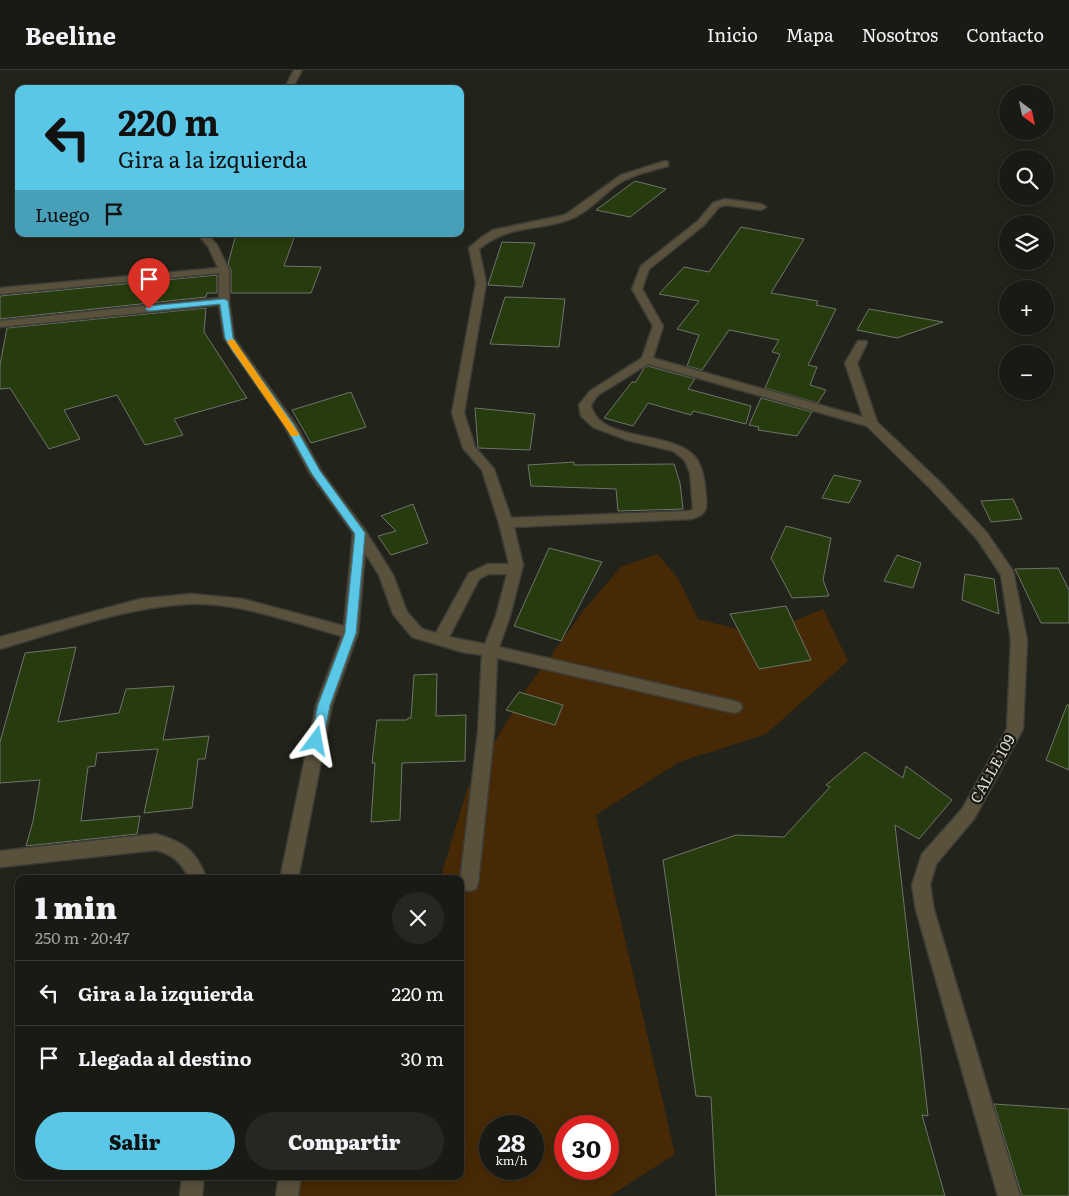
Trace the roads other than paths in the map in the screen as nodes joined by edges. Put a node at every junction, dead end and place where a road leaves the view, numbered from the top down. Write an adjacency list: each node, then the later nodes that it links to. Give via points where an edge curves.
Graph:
1 (298, 70): 2 (street)
2 (290, 85)
3 (664, 164): 13 (street, via 624,177 567,218 497,231 474,248 480,283 474,336 458,414 469,448 488,470)
4 (762, 207): 11 (street, via 725,202 716,205 701,223 644,268 637,288 658,326)
5 (205, 237): 6 (street)
6 (224, 270): 7 (street); 8 (street)
7 (0, 291)
8 (224, 301): 9 (street); 14 (street, via 229,338 236,350 290,425 315,472)
9 (0, 324)
10 (862, 343): 12 (street, CALLE 109, via 851,363)
11 (647, 360): 12 (street); 13 (street, via 594,393 587,399 585,408 589,419 605,430 686,453 694,462 701,507 698,512 691,515)
12 (871, 423): 29 (street, CALLE 109, via 982,536 1008,574 1020,640 1015,729 968,814 928,860 921,885 925,910)
13 (506, 523): 15 (street, via 516,565)
14 (360, 533): 16 (street); 17 (street, via 386,575 400,614 417,633)
15 (514, 570): 17 (street, via 490,567 474,576); 19 (street, via 503,616)
16 (351, 633): 18 (street, via 243,604 192,599 140,604); 23 (street, via 324,705)
17 (440, 639): 19 (street)
18 (0, 643)
19 (490, 651): 20 (street); 24 (street, via 486,732)
20 (734, 707)
21 (0, 859): 22 (street, via 156,842 176,848 192,864)
22 (196, 875)
23 (290, 875)
24 (469, 883)
25 (192, 1180): 27 (street)
26 (289, 1180): 28 (street)
27 (191, 1196)
28 (287, 1196)
29 (1009, 1196)

